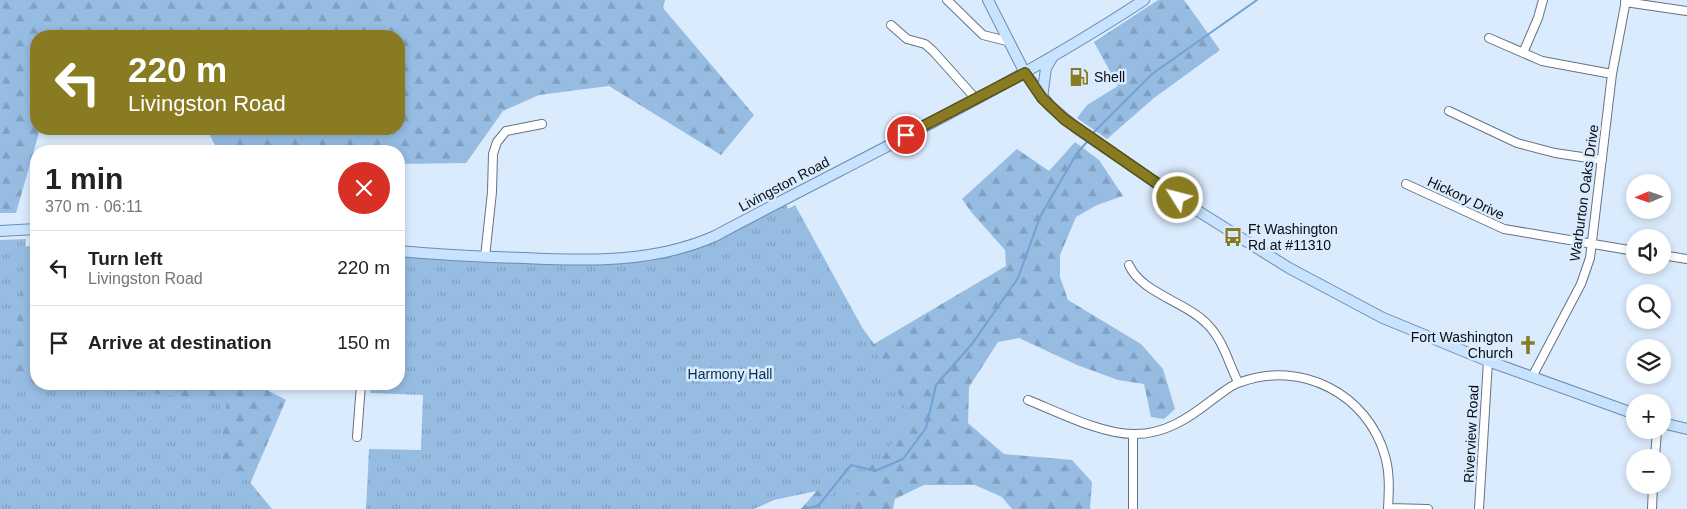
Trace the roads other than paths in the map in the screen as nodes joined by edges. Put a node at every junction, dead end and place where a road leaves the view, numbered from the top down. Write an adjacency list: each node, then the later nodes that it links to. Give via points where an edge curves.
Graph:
1 (947, 0): 9 (street, via 983,36)
2 (988, 0): 9 (main road)
3 (1144, 0): 11 (main road, Livingston Road)
4 (1543, 0): 10 (street)
5 (1626, 1): 6 (street); 13 (street, Warburton Oaks Drive)
6 (1687, 11)
7 (890, 25): 15 (street, via 908,38 925,44)
8 (1489, 38): 10 (street)
9 (1007, 41): 12 (main road)
10 (1523, 53): 13 (street, via 1542,61)
11 (1053, 57): 12 (main road, Livingston Road); 14 (main road, via 1046,68)
12 (1025, 73): 14 (main road); 15 (main road, Livingston Road)
13 (1612, 74): 18 (street, Warburton Oaks Drive)
14 (1042, 98): 29 (main road, via 1081,131 1289,268 1383,318)
15 (976, 99): 26 (main road, Livingston Road, via 714,236 687,247 656,255 617,259)
16 (1448, 111): 18 (street, via 1517,142 1555,153)
17 (542, 124): 26 (street, via 506,131 497,142 493,154)
18 (1602, 160): 22 (street, Warburton Oaks Drive)
19 (1406, 184): 22 (street, Hickory Drive, via 1504,229)
20 (30, 229): 21 (main road)
21 (0, 231)
22 (1592, 245): 23 (street, Hickory Drive); 30 (street, Warburton Oaks Drive, via 1581,284)
23 (1626, 250)
24 (405, 252): 26 (main road, Livingston Road)
25 (1671, 256): 27 (street)
26 (485, 257)
27 (1687, 258)
28 (1129, 265): 31 (street, via 1141,281 1187,308 1209,326)
29 (1488, 361): 30 (main road); 43 (street, Riverview Road)
30 (1532, 378): 34 (main road)
31 (1238, 382): 37 (street, via 1175,425); 40 (street, via 1292,375 1326,385 1346,398 1362,413 1382,447 1388,470)
32 (361, 390): 38 (street)
33 (1028, 400): 37 (street, via 1090,424)
34 (1626, 411)
35 (1671, 425): 36 (main road)
36 (1687, 429)
37 (1133, 434): 41 (street)
38 (357, 437)
39 (1653, 494): 44 (street)
40 (1388, 508): 42 (street)
41 (1133, 509)
42 (1428, 509)
43 (1480, 509)
44 (1652, 509)

